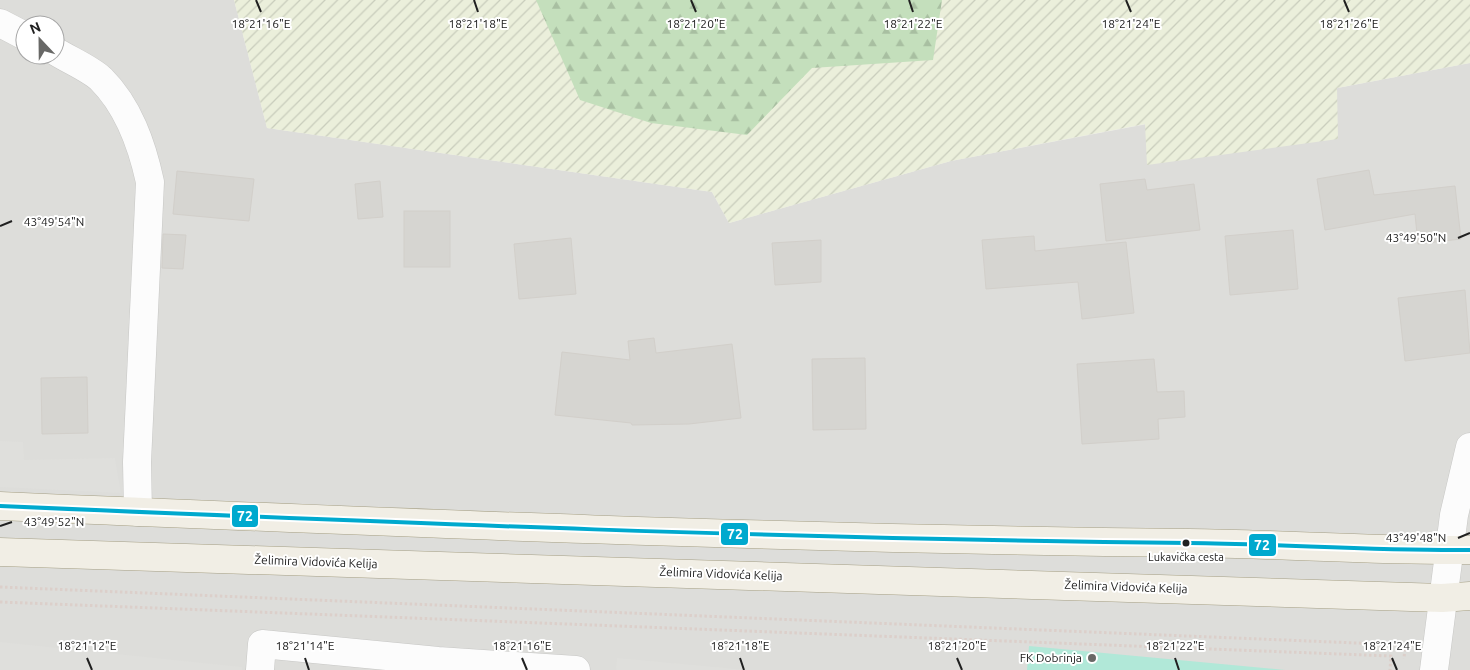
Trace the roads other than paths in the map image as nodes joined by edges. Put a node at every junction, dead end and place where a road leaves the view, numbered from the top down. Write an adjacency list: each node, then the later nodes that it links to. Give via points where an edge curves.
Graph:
1 (0, 23): 2 (street)
2 (15, 31)
3 (65, 57): 6 (street, via 100,79 125,111 143,150 150,182 137,462)
4 (1470, 447): 7 (street, via 1454,514)
5 (0, 506): 6 (main road)
6 (138, 512): 7 (main road, via 666,532 1385,551)
7 (1460, 550): 10 (street)
8 (0, 552): 10 (main road, Želimira Vidovića Kelija)
9 (1470, 596): 10 (main road, Želimira Vidovića Kelija)
10 (1442, 598): 14 (street)
11 (438, 665): 12 (street, via 262,644); 13 (street)
12 (260, 670)
13 (576, 670)
14 (1434, 670)

